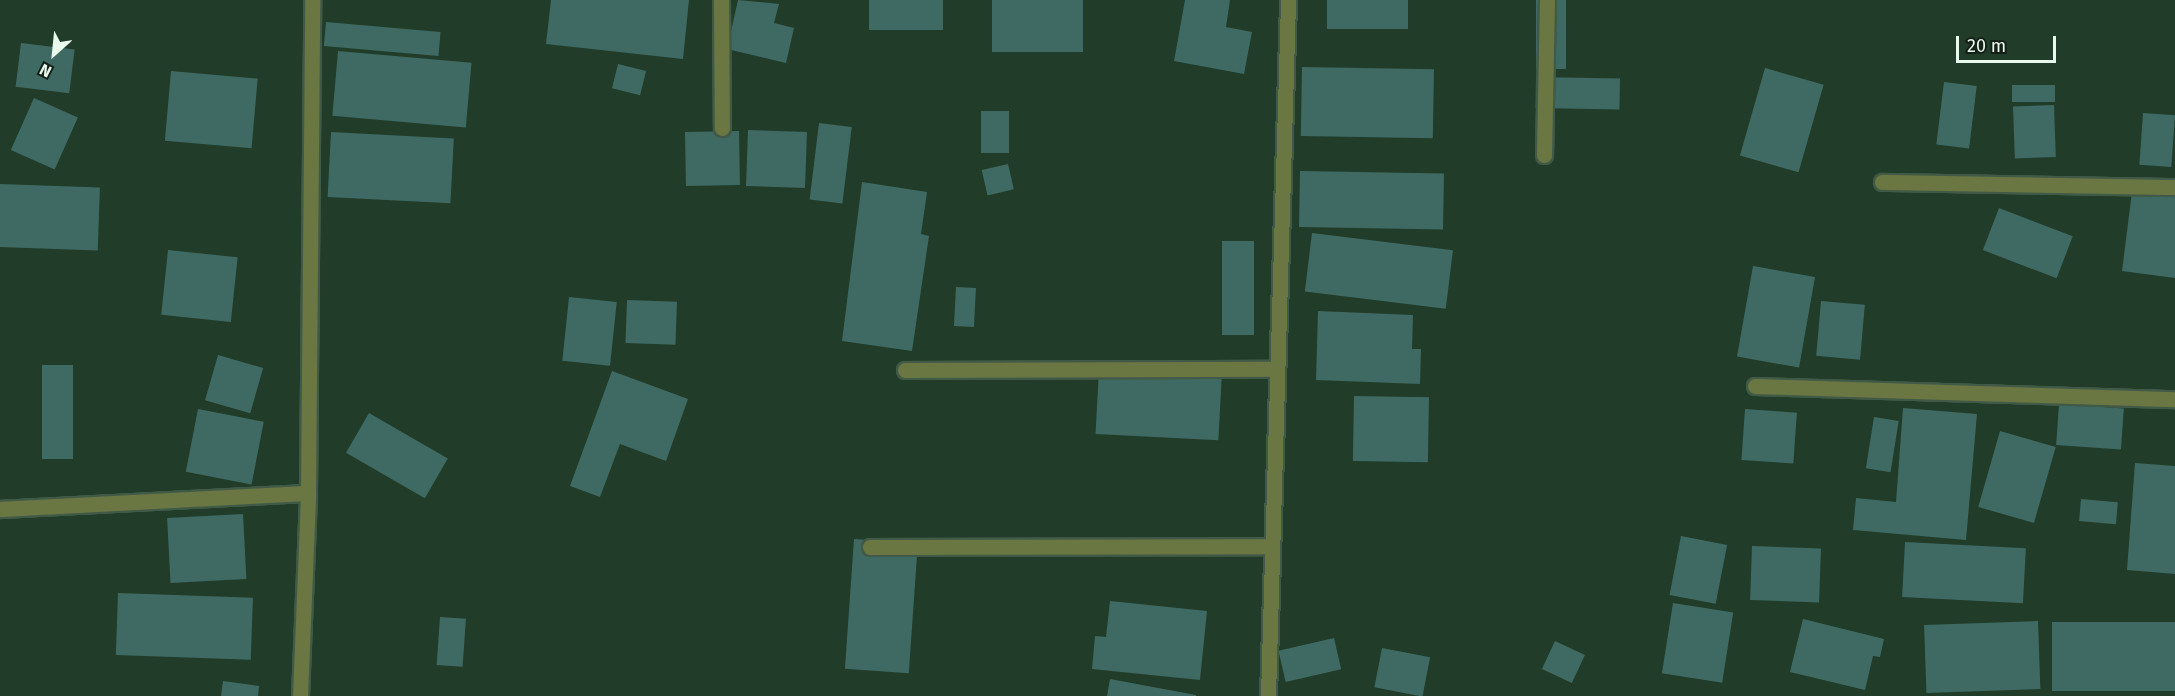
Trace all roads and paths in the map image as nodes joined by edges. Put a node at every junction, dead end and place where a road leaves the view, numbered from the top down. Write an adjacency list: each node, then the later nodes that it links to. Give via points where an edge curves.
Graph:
1 (312, 0): 13 (street)
2 (721, 0): 5 (street)
3 (1288, 0): 9 (street)
4 (1547, 0): 6 (street)
5 (722, 128)
6 (1544, 155)
7 (1882, 182): 8 (street)
8 (2175, 187)
9 (1275, 369): 10 (street); 15 (street)
10 (906, 370)
11 (1755, 386): 12 (street)
12 (2175, 399)
13 (308, 493): 14 (street); 17 (street)
14 (0, 509)
15 (1270, 546): 16 (street); 18 (street)
16 (870, 547)
17 (300, 696)
18 (1268, 696)

